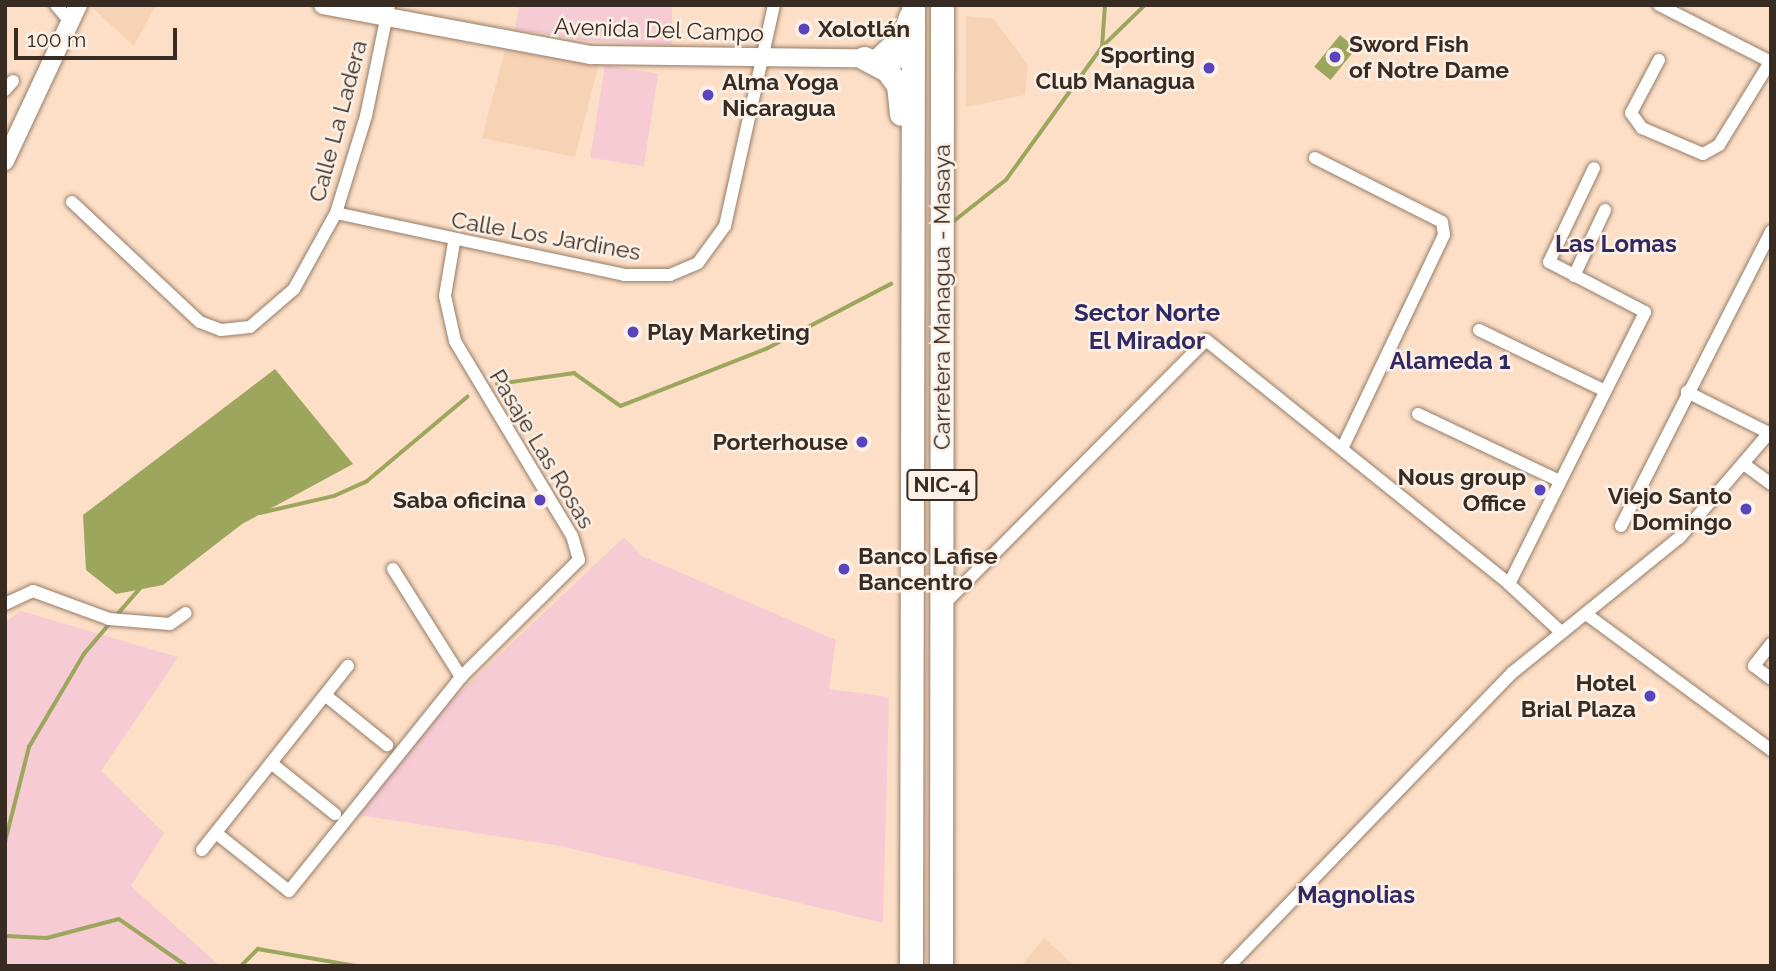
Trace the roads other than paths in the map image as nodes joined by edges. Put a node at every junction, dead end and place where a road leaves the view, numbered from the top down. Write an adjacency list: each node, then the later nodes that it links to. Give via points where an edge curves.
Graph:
1 (55, 5): 9 (street)
2 (78, 5): 9 (street)
3 (323, 5): 8 (street, Avenida Del Campo)
4 (774, 5): 11 (street, Calle Los Jardines)
5 (942, 5): 19 (highway, Carretera Managua - Masaya / NIC-4)
6 (1659, 5): 14 (street)
7 (920, 6): 10 (highway, via 904,35); 12 (highway, Carretera Managua - Masaya / NIC-4)
8 (388, 10): 11 (street, Avenida Del Campo, via 590,55); 22 (street, Calle La Ladera, via 366,116)
9 (72, 24): 17 (street)
10 (872, 58): 11 (street, Avenida Del Campo); 12 (street, Avenida Del Campo); 15 (highway, via 898,85)
11 (764, 59): 24 (street, Calle Los Jardines, via 725,226 698,263 670,275 624,275)
12 (913, 59): 15 (highway, Carretera Managua - Masaya / NIC-4); 19 (highway, via 933,79 932,162)
13 (1659, 60): 14 (street, via 1631,113 1642,128 1703,154 1719,145)
14 (1770, 62)
15 (913, 154): 53 (highway, Carretera Managua - Masaya / NIC-4)
16 (1315, 158): 30 (street, via 1442,222 1444,235)
17 (5, 161)
18 (1594, 168): 25 (street, via 1549,262)
19 (942, 186): 38 (highway, Carretera Managua - Masaya / NIC-4)
20 (72, 202): 22 (street, Calle La Ladera, via 200,322 221,330 250,327 274,311)
21 (1605, 210): 25 (street)
22 (336, 213): 24 (street, Calle Los Jardines)
23 (1771, 231): 28 (street)
24 (454, 242): 44 (street, Pasaje Las Rosas, via 445,296 455,341 572,536 579,560)
25 (1574, 276): 27 (street, via 1645,312)
26 (1479, 330): 27 (street)
27 (1605, 391): 32 (street)
28 (1688, 392): 31 (street, via 1769,433); 34 (street)
29 (1418, 414): 32 (street)
30 (1342, 449): 36 (street); 38 (street, via 1206,340)
31 (1745, 465): 33 (street); 40 (street, via 1679,538)
32 (1560, 481): 36 (street)
33 (1771, 484)
34 (1621, 526)
35 (393, 569): 44 (street)
36 (1509, 584): 41 (street)
37 (5, 604): 39 (street, via 33,591 73,611 109,619 170,624)
38 (941, 606): 54 (highway, Carretera Managua - Masaya / NIC-4)
39 (186, 613)
40 (1586, 614): 41 (street); 48 (street)
41 (1560, 632): 55 (street, via 1478,706)
42 (1771, 644): 45 (street, via 1754,666)
43 (348, 666): 46 (street)
44 (461, 677): 51 (street, via 289,891)
45 (1771, 679)
46 (325, 695): 47 (street); 49 (street)
47 (387, 745)
48 (1771, 750)
49 (271, 763): 50 (street); 51 (street)
50 (335, 814)
51 (216, 833): 52 (street)
52 (202, 850)
53 (911, 966)
54 (941, 966)
55 (1229, 966)

